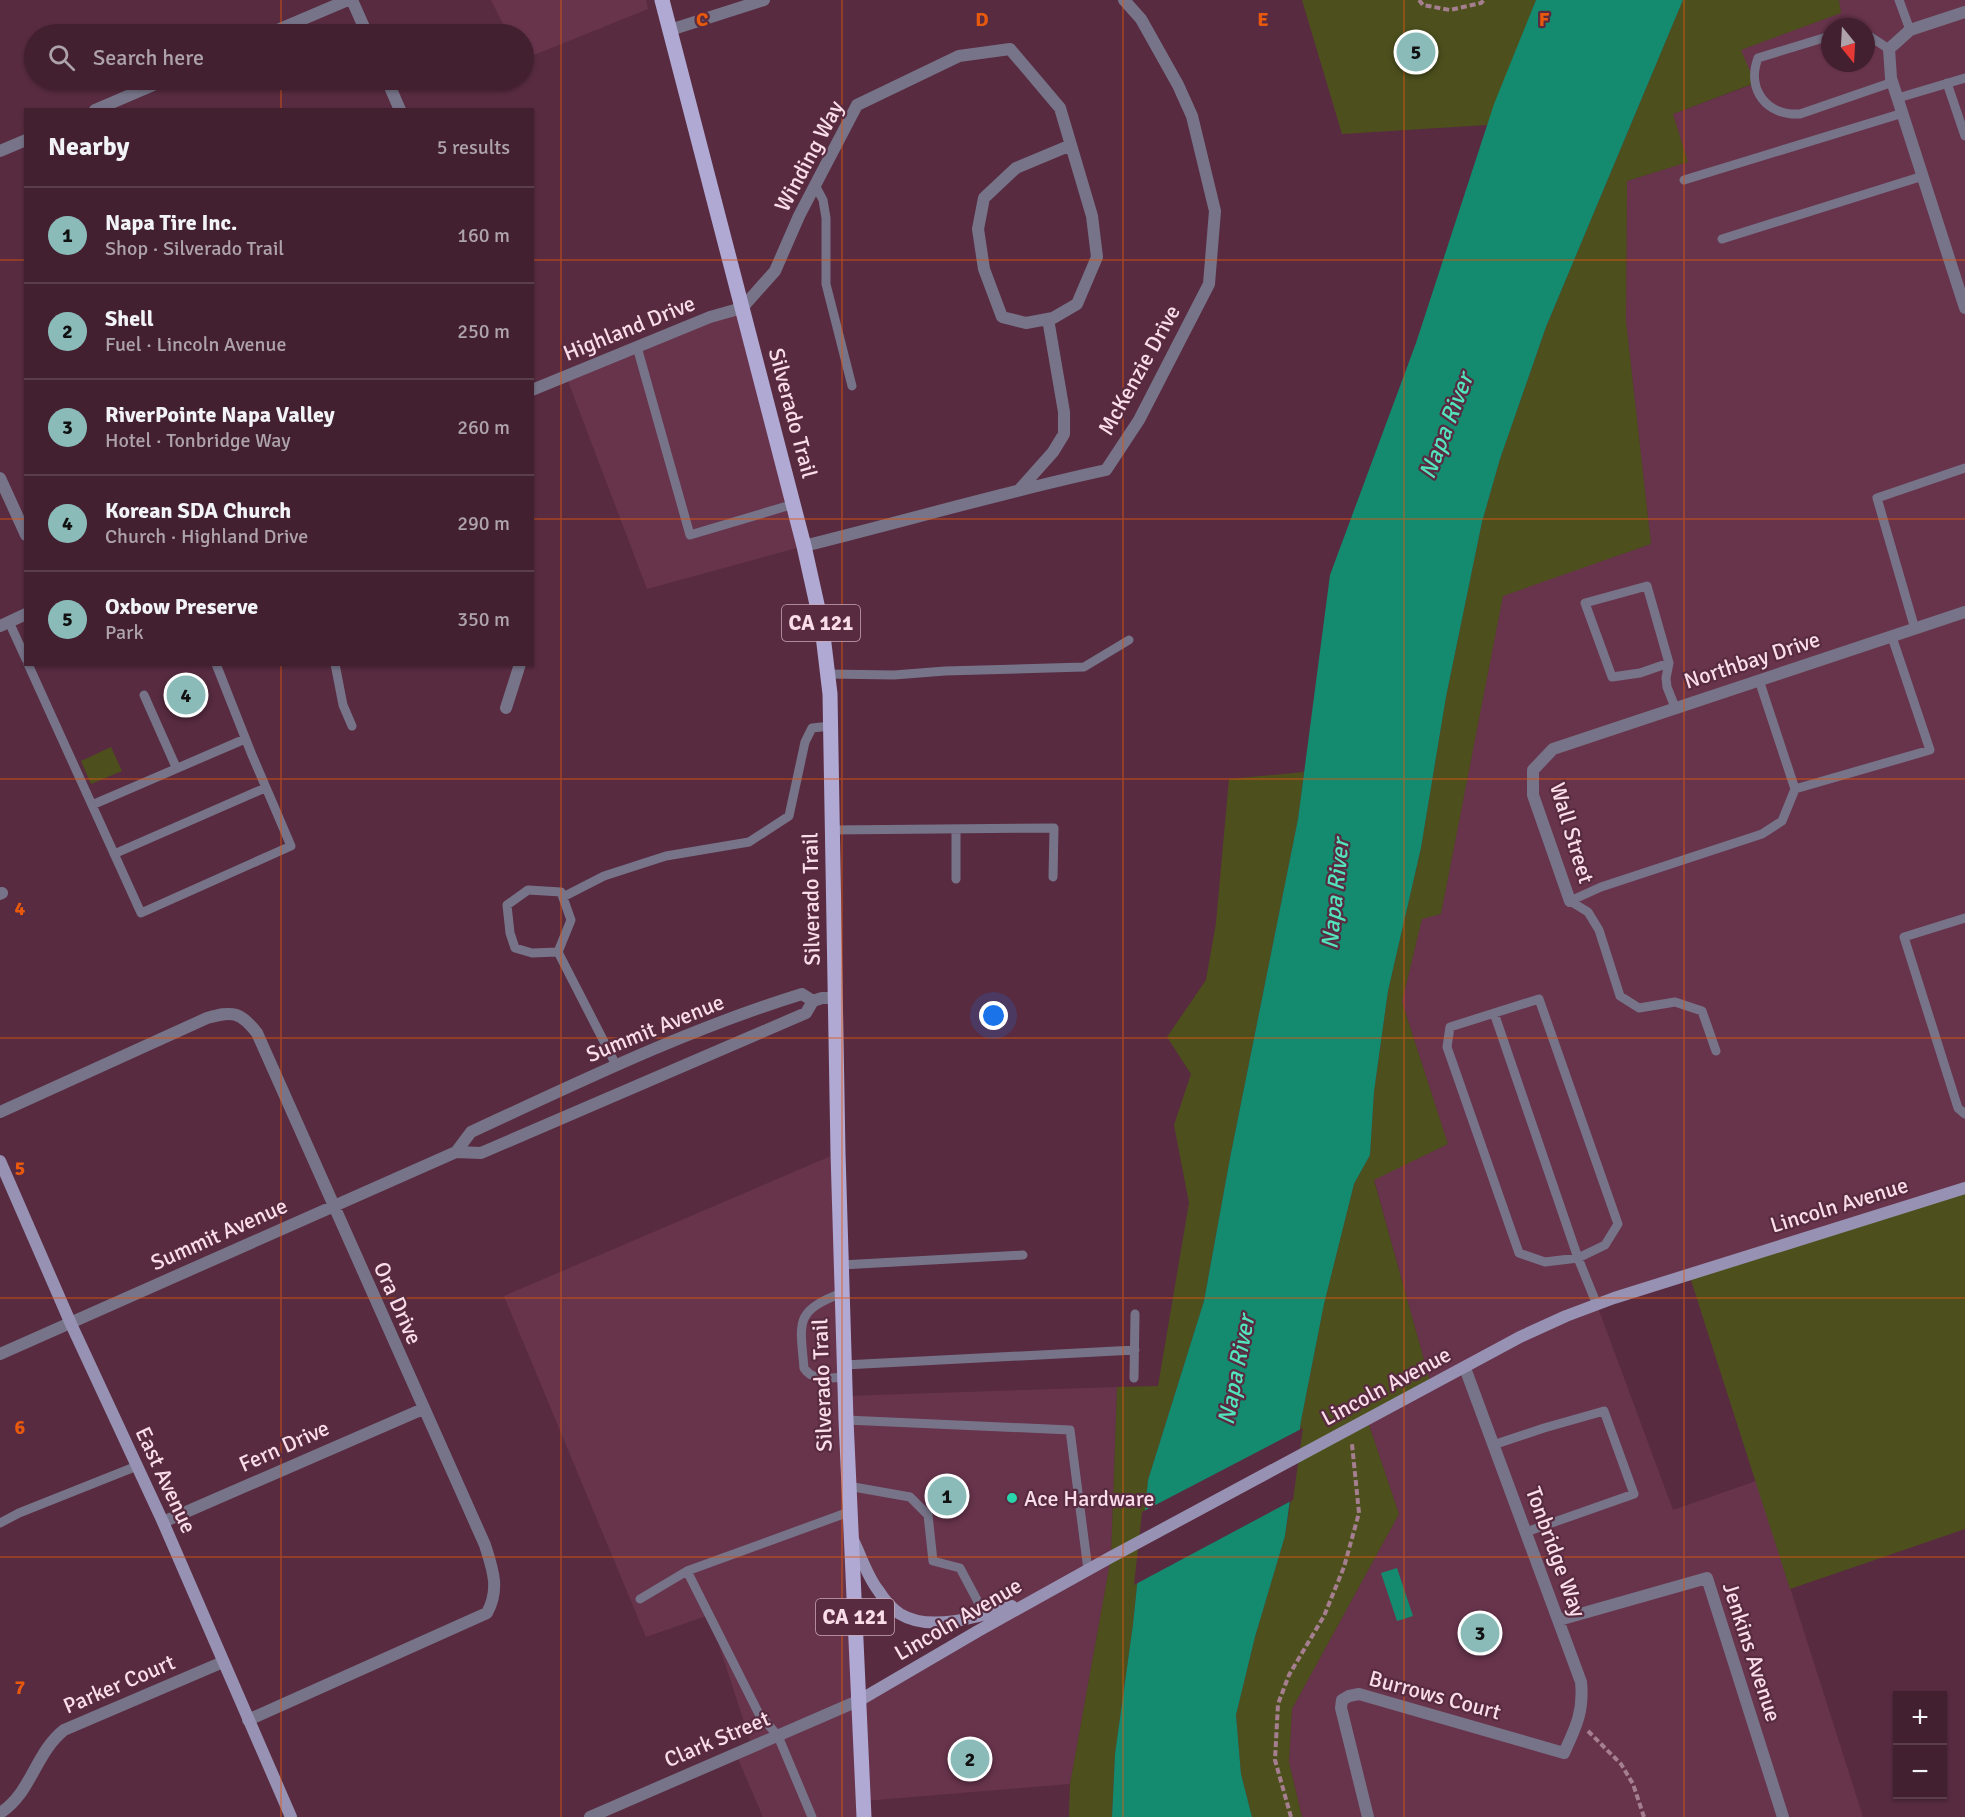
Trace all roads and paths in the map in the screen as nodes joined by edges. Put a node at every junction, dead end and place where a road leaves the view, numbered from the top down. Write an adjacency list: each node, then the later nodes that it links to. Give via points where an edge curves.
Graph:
1 (350, 0): 9 (street); 10 (street)
2 (662, 0): 11 (main road, Silverado Trail / CA 121)
3 (764, 0): 11 (street)
4 (1124, 0): 41 (street, McKenzie Drive, via 1141,19 1192,116 1215,210 1209,284 1139,420 1106,470)
5 (1419, 0): 6 (path, via 1423,5 1450,10)
6 (1484, 0)
7 (1899, 0): 12 (lane)
8 (1965, 12): 12 (street)
9 (292, 24)
10 (362, 24)
11 (670, 30): 33 (main road, Silverado Trail / CA 121)
12 (1910, 30): 15 (street)
13 (1821, 39): 17 (lane, via 1758,58 1755,83 1761,99 1787,114 1800,114)
14 (1875, 40): 15 (lane)
15 (1889, 49): 17 (street)
16 (1965, 78): 18 (lane)
17 (1893, 82): 21 (street)
18 (1947, 83): 21 (lane); 25 (lane)
19 (146, 90): 22 (street)
20 (391, 90): 23 (street)
21 (1898, 98): 24 (street)
22 (118, 105)
23 (399, 108)
24 (1903, 113): 29 (street); 30 (lane)
25 (1965, 136)
26 (24, 141): 28 (street)
27 (1071, 145): 31 (street, Winding Way, via 1060,108 1010,49 959,56 857,105); 35 (street, Winding Way, via 1092,216 1097,257 1077,304); 35 (street, Winding Way, via 1017,168 984,198 978,229 984,269 1002,317 1026,323)
28 (0, 151)
29 (1923, 176): 32 (lane); 34 (street)
30 (1684, 180)
31 (815, 185): 33 (street, Winding Way, via 775,271); 37 (lane, via 826,218 826,284)
32 (1722, 239)
33 (742, 308): 36 (street, Highland Drive); 42 (main road, Silverado Trail / CA 121)
34 (1965, 308)
35 (1048, 319): 41 (street, via 1064,412 1064,434)
36 (637, 347): 38 (street, Highland Drive); 42 (lane, via 690,535)
37 (852, 386)
38 (534, 389)
39 (1965, 468): 48 (lane, via 1877,498)
40 (0, 478): 43 (street)
41 (1020, 489): 44 (street, McKenzie Drive)
42 (794, 504): 44 (main road, Silverado Trail / CA 121)
43 (24, 532)
44 (804, 546): 57 (main road, Silverado Trail / CA 121)
45 (1965, 612): 48 (street, Northbay Drive)
46 (24, 616): 47 (street)
47 (4, 624): 51 (lane)
48 (1915, 629): 49 (street, Northbay Drive)
49 (1892, 637): 58 (street, Northbay Drive); 68 (lane, via 1930,750)
50 (1129, 640): 57 (lane, via 1084,667)
51 (24, 656)
52 (1669, 663): 52 (lane, via 1647,586 1585,603 1612,677); 61 (lane, via 1667,687)
53 (29, 666): 69 (lane)
54 (217, 666): 64 (lane)
55 (335, 666): 62 (lane, via 343,705)
56 (519, 666): 60 (street)
57 (828, 674): 63 (main road, Silverado Trail / CA 121)
58 (1759, 680): 61 (street, Northbay Drive); 68 (lane)
59 (144, 695): 66 (lane)
60 (506, 708)
61 (1675, 708): 65 (street, Northbay Drive)
62 (352, 726)
63 (831, 726): 71 (main road, Silverado Trail / CA 121); 75 (lane, via 812,728 805,742 789,816 749,842 666,856 604,876)
64 (245, 739): 66 (lane); 67 (lane)
65 (1553, 749): 76 (street, Wall Street, via 1533,770 1533,795)
66 (176, 767): 69 (lane)
67 (266, 788): 72 (lane); 72 (lane, via 291,846 141,913)
68 (1795, 789): 76 (lane, via 1782,821 1762,834 1601,887)
69 (92, 805): 72 (lane)
70 (956, 829): 71 (lane); 73 (lane, via 1054,828); 74 (lane)
71 (832, 830): 79 (main road, Silverado Trail / CA 121)
72 (114, 854)
73 (1053, 877)
74 (956, 879)
75 (562, 897): 78 (lane, via 571,920); 78 (lane, via 561,892 528,890 507,905 515,948 532,953)
76 (1570, 901): 82 (lane, via 1588,912 1599,930 1620,996 1639,1008 1675,1002 1702,1011)
77 (1965, 918): 84 (lane, via 1904,937)
78 (558, 952): 83 (lane)
79 (834, 998): 80 (street, Summit Avenue); 92 (main road, Silverado Trail / CA 121)
80 (813, 1000): 83 (street, Summit Avenue, via 802,994 774,1003); 86 (street, Summit Avenue, via 806,1013 481,1153)
81 (1494, 1014): 91 (lane); 91 (lane, via 1539,999 1618,1224 1605,1245); 91 (lane, via 1450,1027 1447,1047 1519,1253 1545,1262)
82 (1716, 1051)
83 (616, 1065): 86 (street, Summit Avenue, via 471,1132)
84 (1963, 1109)
85 (0, 1112): 89 (street, Ora Drive, via 207,1018 237,1014 256,1033)
86 (456, 1152): 89 (street, Summit Avenue)
87 (0, 1161): 96 (main road, East Avenue)
88 (1965, 1188): 94 (main road, Lincoln Avenue)
89 (332, 1206): 96 (street, Summit Avenue); 102 (street, Ora Drive)
90 (1023, 1255): 92 (lane)
91 (1578, 1258): 94 (lane)
92 (841, 1265): 93 (main road, Silverado Trail / CA 121)
93 (842, 1293): 100 (main road, Silverado Trail / CA 121); 100 (lane, via 813,1306 801,1326 804,1368 808,1374 821,1379)
94 (1597, 1305): 99 (main road, Lincoln Avenue, via 1520,1336)
95 (1136, 1314): 97 (lane)
96 (71, 1324): 98 (street, Summit Avenue); 106 (main road, East Avenue)
97 (1135, 1350): 100 (lane); 101 (lane)
98 (0, 1354)
99 (1465, 1368): 104 (main road, Lincoln Avenue); 105 (street, Tonbridge Way)
100 (844, 1371): 103 (main road, Silverado Trail / CA 121)
101 (1134, 1378)
102 (423, 1409): 109 (street, Fern Drive); 121 (street, Ora Drive, via 485,1545 495,1584 494,1601 487,1613)
103 (846, 1420): 107 (main road, Silverado Trail / CA 121); 113 (lane, via 1070,1430)
104 (1350, 1428): 113 (main road, Lincoln Avenue); 130 (path, via 1359,1513 1344,1567 1324,1616 1289,1674 1278,1704 1275,1760)
105 (1493, 1445): 111 (street, Tonbridge Way); 111 (lane, via 1604,1411 1634,1494)
106 (137, 1466): 109 (main road, East Avenue); 110 (lane)
107 (848, 1486): 108 (main road, Silverado Trail / CA 121); 117 (lane, via 910,1497 928,1515 933,1562 960,1568)
108 (849, 1512): 112 (main road, Silverado Trail / CA 121); 114 (lane)
109 (163, 1522): 119 (main road, East Avenue)
110 (0, 1523)
111 (1526, 1532): 118 (street, Tonbridge Way)
112 (850, 1535): 117 (main road, via 876,1589 898,1613 924,1622); 120 (main road, Silverado Trail / CA 121)
113 (1088, 1570): 115 (main road, Lincoln Avenue)
114 (687, 1571): 116 (lane); 123 (lane, via 759,1714)
115 (1036, 1598): 117 (main road); 120 (main road, Lincoln Avenue)
116 (640, 1599)
117 (985, 1615)
118 (1559, 1620): 122 (street, Tonbridge Way, via 1581,1682 1583,1700); 133 (street, Jenkins Avenue, via 1707,1578)
119 (223, 1662): 121 (main road, East Avenue); 125 (street, Parker Court, via 64,1730 52,1740 17,1798)
120 (860, 1700): 123 (street, Clark Street); 129 (main road, Silverado Trail / CA 121)
121 (248, 1720): 126 (main road, East Avenue)
122 (1578, 1721): 124 (street, Tonbridge Way); 132 (path, via 1621,1764 1633,1784)
123 (778, 1736): 127 (street, Clark Street); 128 (lane)
124 (1564, 1753): 131 (street, Burrows Court, via 1359,1694 1349,1696 1342,1700 1341,1708)
125 (0, 1813)
126 (291, 1817)
127 (590, 1817)
128 (812, 1817)
129 (864, 1817)
130 (1291, 1817)
131 (1368, 1817)
132 (1644, 1817)
133 (1783, 1817)

